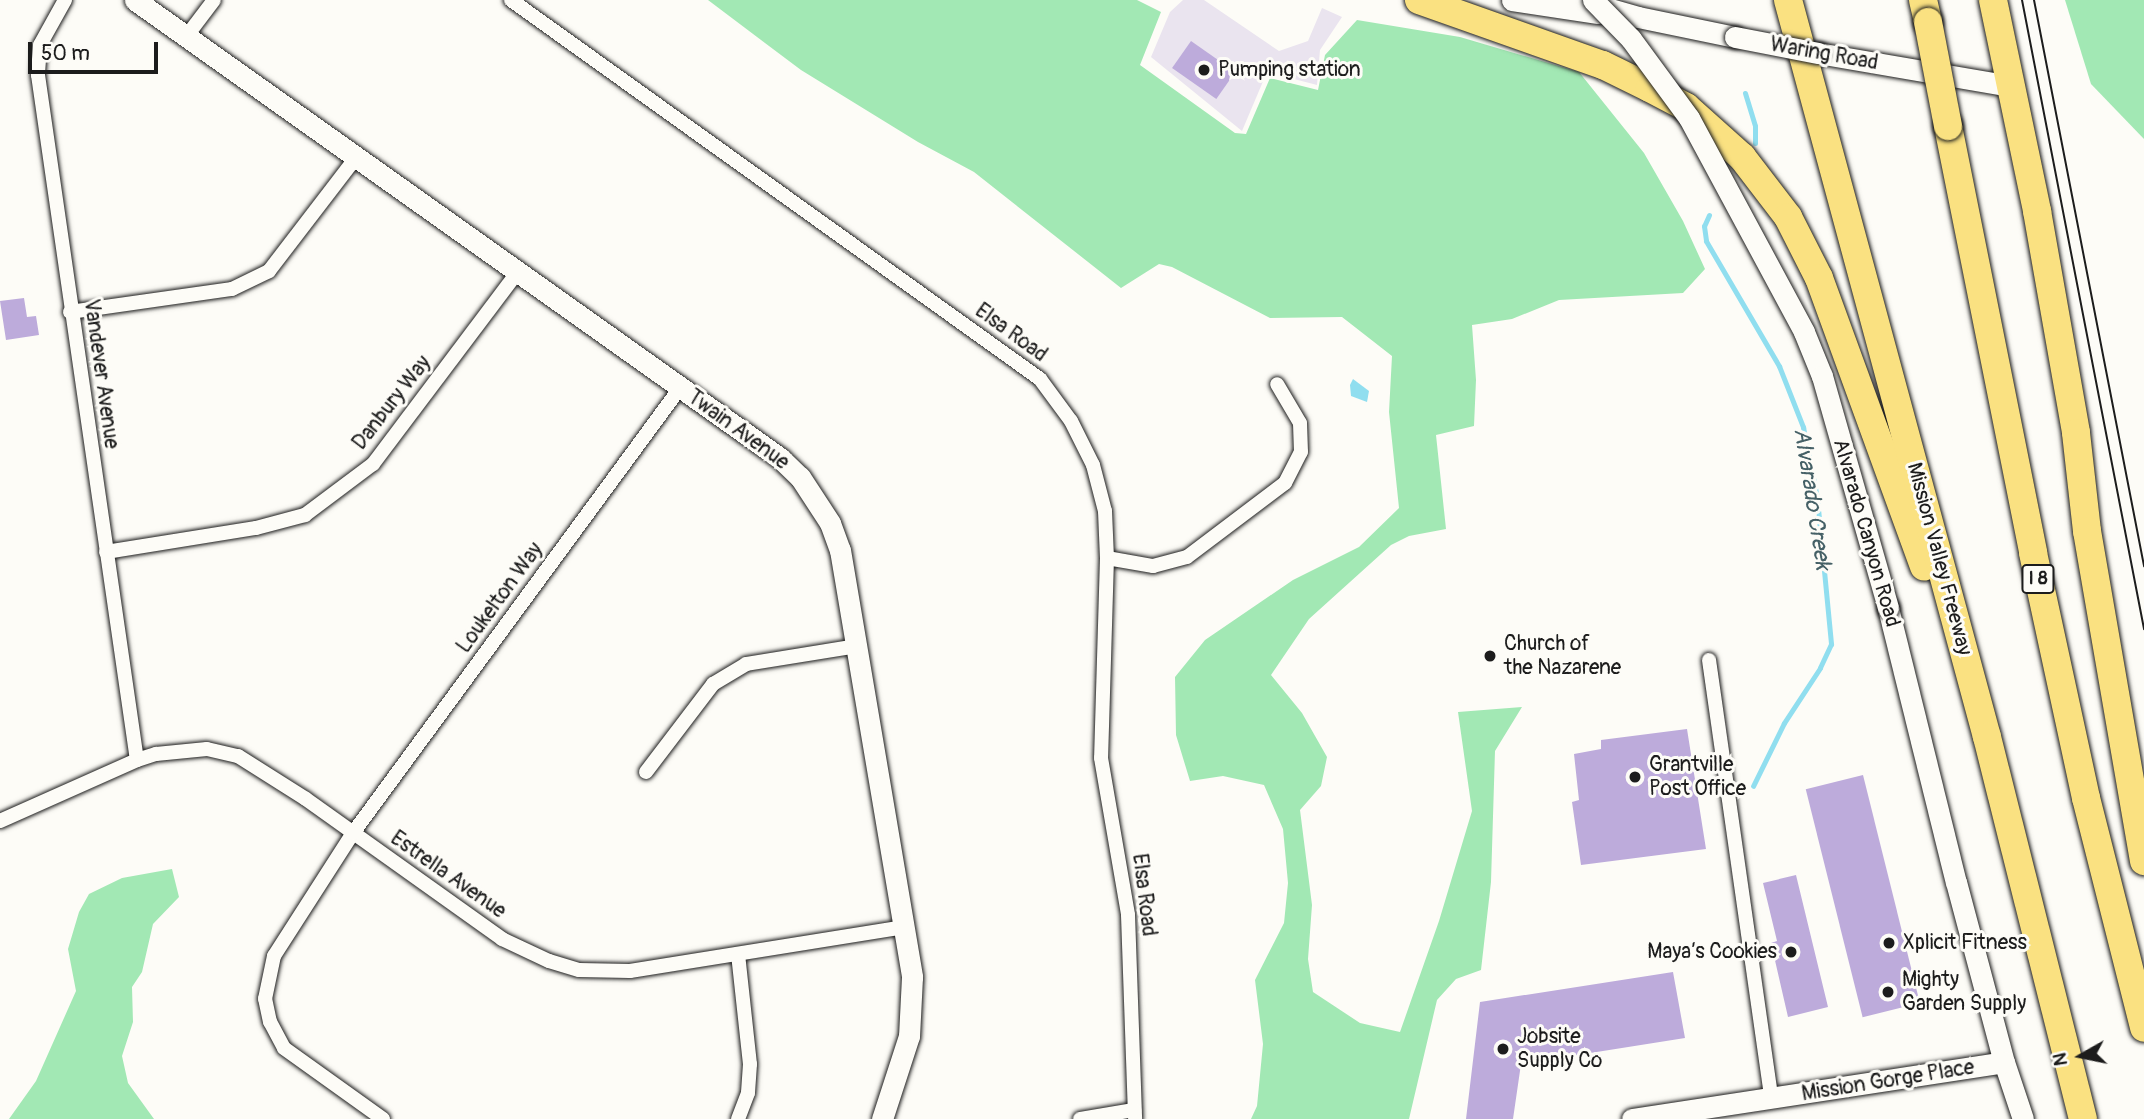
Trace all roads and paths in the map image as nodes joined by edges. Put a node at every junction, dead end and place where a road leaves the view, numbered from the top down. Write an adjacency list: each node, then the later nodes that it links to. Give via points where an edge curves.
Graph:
1 (65, 0): 17 (street, Vandever Avenue, via 40,45 38,75)
2 (135, 0): 13 (street, Twain Avenue)
3 (214, 0): 13 (street)
4 (511, 0): 21 (street, Elsa Road, via 1040,379 1071,421 1093,465 1105,512)
5 (1419, 0): 24 (highway, via 1602,65 1686,107 1742,157 1766,187 1788,217 1819,278)
6 (1512, 0): 12 (street, Waring Road)
7 (1579, 0): 12 (street, Waring Road)
8 (1593, 0): 33 (street, Alvarado Canyon Road, bridge, via 1632,39 1689,118 1804,332 1822,376 1888,608)
9 (1788, 0): 24 (highway, Mission Valley Freeway)
10 (1993, 0): 14 (highway)
11 (1925, 11): 32 (highway, I 8, bridge, via 2035,566)
12 (1638, 17): 14 (street, Waring Road, bridge)
13 (186, 37): 15 (street, Twain Avenue)
14 (2011, 86): 29 (highway, via 2076,433 2087,531)
15 (355, 159): 16 (street, Twain Avenue); 17 (street, via 270,271 232,289)
16 (517, 273): 19 (street, Twain Avenue); 20 (street, Danbury Way, via 373,464 305,514 256,528)
17 (70, 312): 20 (street, Vandever Avenue)
18 (1277, 384): 21 (street, via 1300,423 1301,452 1285,483 1187,557 1153,566)
19 (680, 388): 22 (street, Twain Avenue, via 800,477 830,523 840,550); 28 (street, Loukelton Way)
20 (106, 552): 25 (street, Vandever Avenue)
21 (1107, 558): 35 (street, Elsa Road, via 1101,758 1128,915)
22 (857, 646): 26 (street, via 746,664 713,684); 30 (street, Twain Avenue)
23 (1709, 660): 34 (street, Mission Gorge Place)
24 (1987, 737): 42 (highway, Mission Valley Freeway)
25 (137, 760): 27 (street, Estrella Avenue); 28 (street, Estrella Avenue, via 207,749 238,756)
26 (646, 772)
27 (0, 821)
28 (354, 833): 31 (street, Estrella Avenue, via 502,939 549,961 579,970 630,971); 37 (street, Loukelton Way, via 274,956 265,999 270,1022 284,1048)
29 (2144, 862)
30 (904, 928): 31 (street, Estrella Avenue); 36 (street, Twain Avenue, via 912,977 909,1035)
31 (738, 954): 38 (street, via 750,1064 748,1093)
32 (2144, 1028)
33 (2004, 1062): 34 (street, Mission Gorge Place); 41 (street, Alvarado Canyon Road)
34 (1772, 1100): 40 (street, Mission Gorge Place)
35 (1135, 1115): 39 (street)
36 (886, 1118)
37 (383, 1119)
38 (738, 1119)
39 (1080, 1119)
40 (1632, 1119)
41 (2023, 1119)
42 (2083, 1119)

